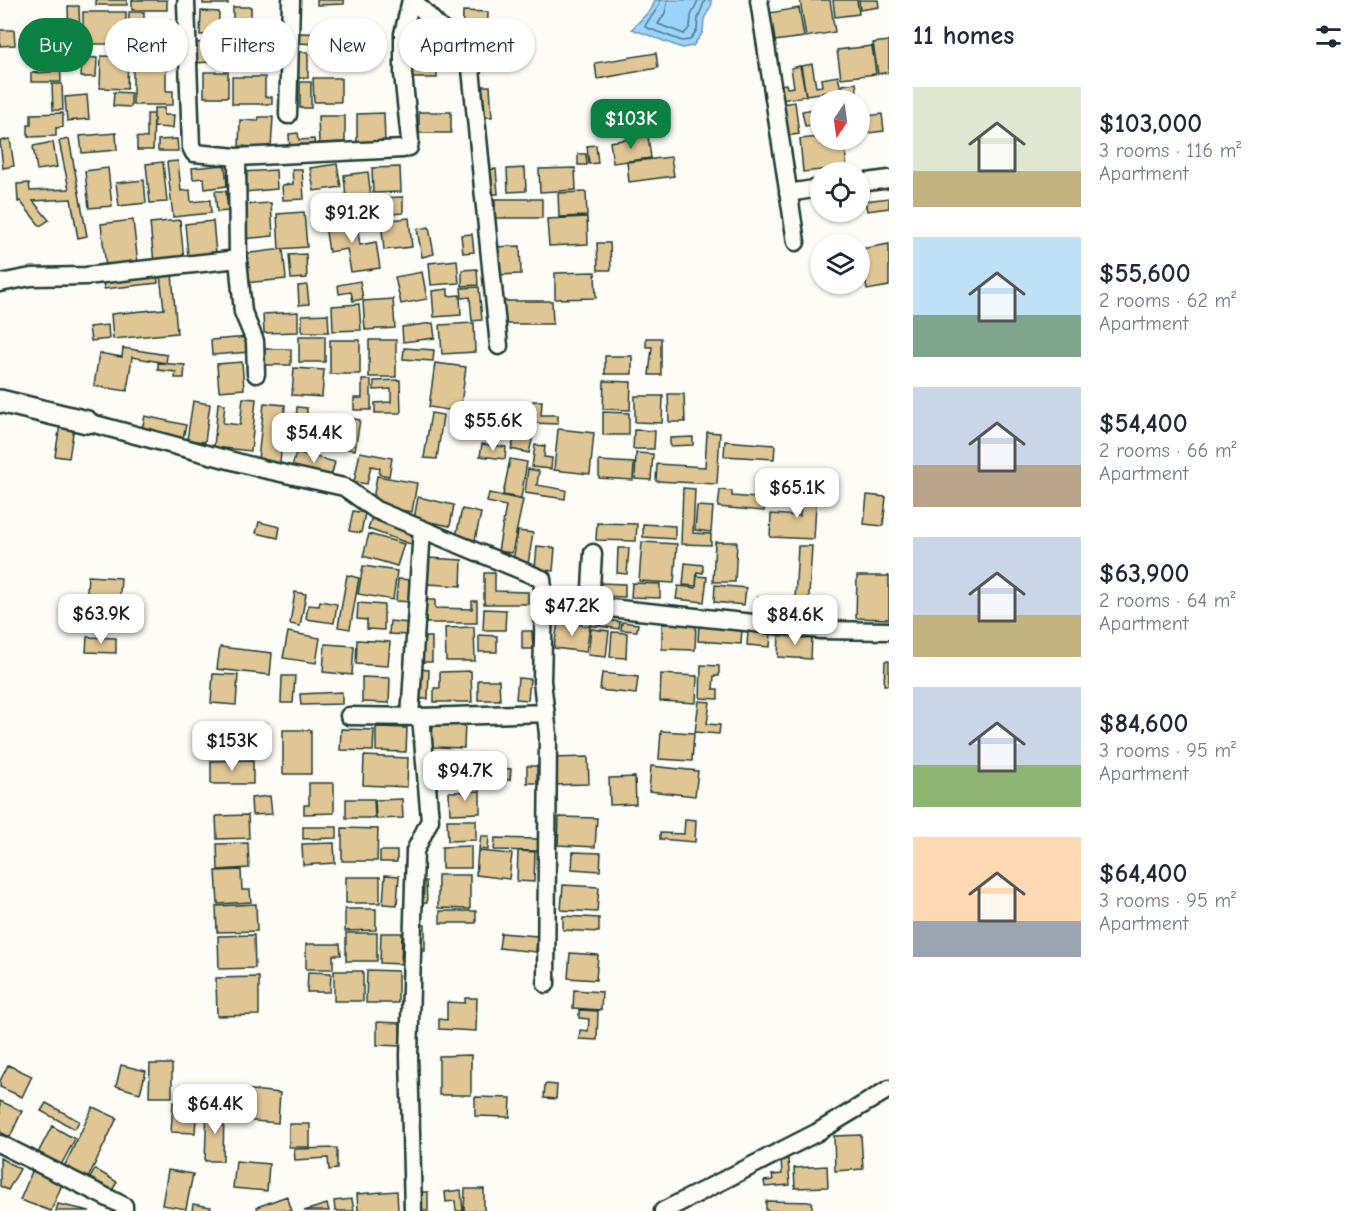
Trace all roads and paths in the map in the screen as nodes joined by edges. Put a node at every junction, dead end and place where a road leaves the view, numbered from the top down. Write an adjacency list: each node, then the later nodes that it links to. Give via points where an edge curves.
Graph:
1 (291, 0): 5 (street)
2 (412, 0): 6 (street, via 403,34 409,147); 14 (street, via 470,59)
3 (759, 0): 10 (street)
4 (186, 3): 6 (street, via 191,147 194,153 202,155)
5 (288, 115)
6 (237, 157): 12 (street)
7 (889, 178): 8 (street)
8 (870, 181)
9 (810, 190): 10 (street)
10 (788, 193): 11 (street)
11 (796, 242)
12 (238, 259): 13 (street); 15 (street, via 243,312 255,341)
13 (0, 283)
14 (499, 345)
15 (256, 374)
16 (0, 401): 17 (street)
17 (87, 422): 18 (street, via 344,487 376,510)
18 (422, 529): 20 (street, via 542,579); 25 (street)
19 (593, 553): 21 (street)
20 (544, 599): 21 (street); 23 (street, via 542,681)
21 (590, 606): 22 (street, via 821,630)
22 (889, 631)
23 (546, 713): 25 (street); 26 (street)
24 (349, 716): 25 (street)
25 (416, 717): 30 (street, via 430,820 415,851 409,1056)
26 (546, 984)
27 (889, 1089): 31 (street, via 816,1133)
28 (0, 1144): 29 (street, via 124,1206)
29 (124, 1211)
30 (413, 1211)
31 (663, 1211)

